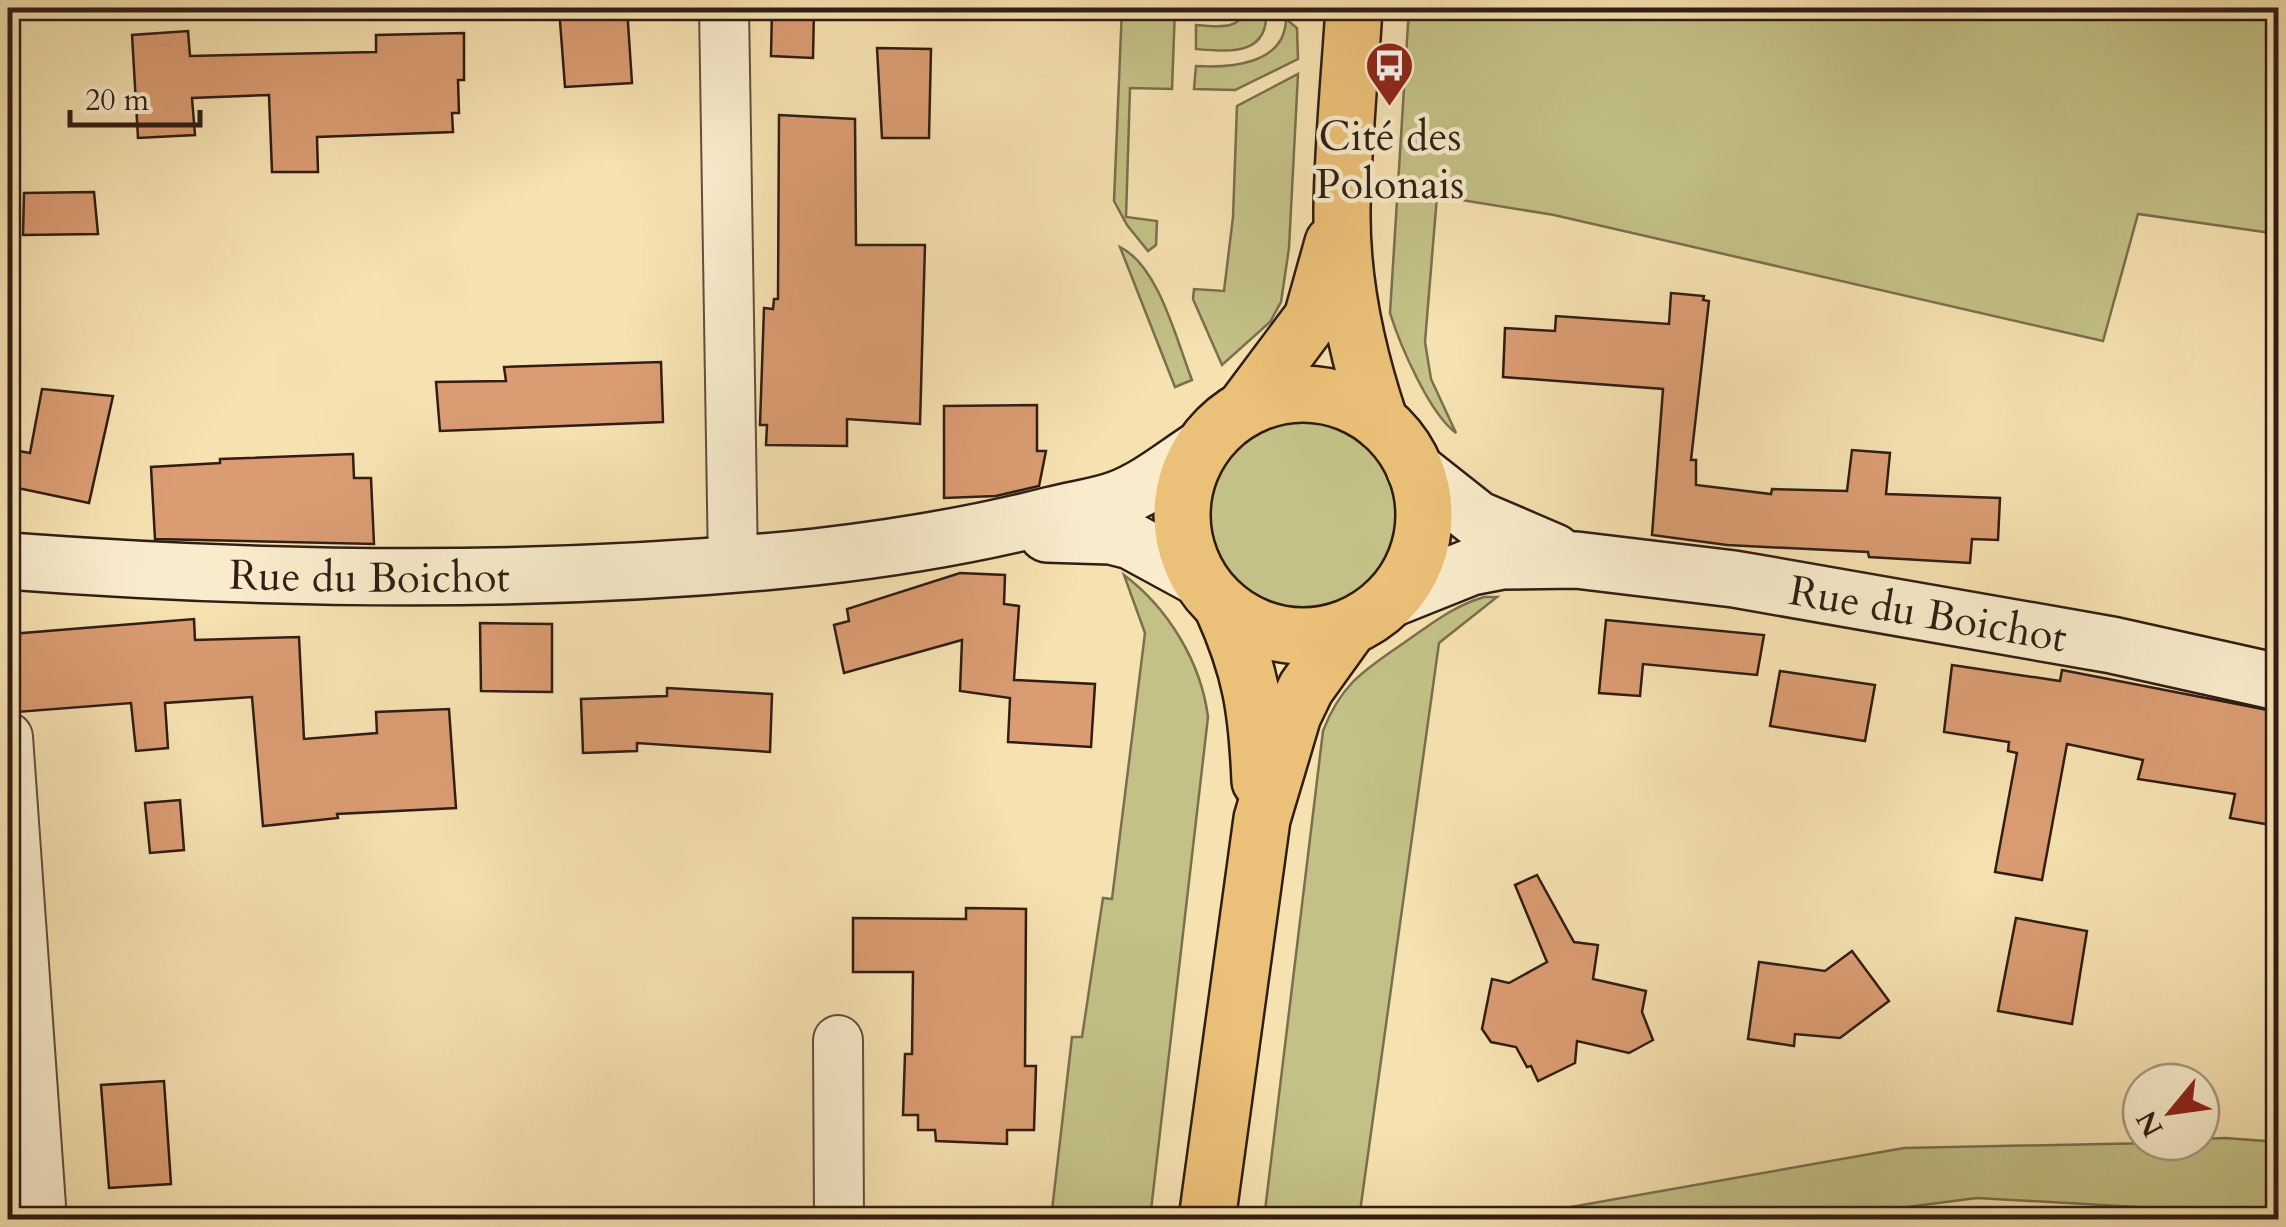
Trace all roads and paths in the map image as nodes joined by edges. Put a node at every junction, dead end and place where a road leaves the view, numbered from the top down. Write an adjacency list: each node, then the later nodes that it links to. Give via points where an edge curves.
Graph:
1 (724, 8): 11 (street)
2 (1354, 8): 3 (main road)
3 (1342, 212): 4 (main road, via 1312,318); 5 (main road, via 1352,321)
4 (1244, 409): 5 (main road, via 1304,393 1344,401); 6 (main road)
5 (1380, 422): 7 (main road)
6 (1202, 448): 8 (street, Rue du Boichot, via 1122,498); 12 (main road, via 1187,479 1182,513 1186,547)
7 (1416, 470): 9 (street, Rue du Boichot, via 1477,519); 13 (main road, via 1424,508 1420,548 1404,584)
8 (979, 534): 11 (street, Rue du Boichot); 12 (street, Rue du Boichot, via 1111,536 1131,541)
9 (1576, 560): 13 (street, Rue du Boichot, via 1470,566); 14 (street, Rue du Boichot, via 1772,586 2112,645)
10 (8, 562): 11 (street, Rue du Boichot, via 378,577)
11 (733, 566)
12 (1211, 592): 13 (main road, via 1254,627 1273,633 1312,636); 16 (main road, via 1242,651 1254,697)
13 (1370, 613): 16 (main road, via 1306,688)
14 (2278, 682)
15 (8, 738): 18 (street)
16 (1262, 818): 20 (main road)
17 (838, 1040): 19 (street)
18 (42, 1220)
19 (839, 1220)
20 (1207, 1220)

